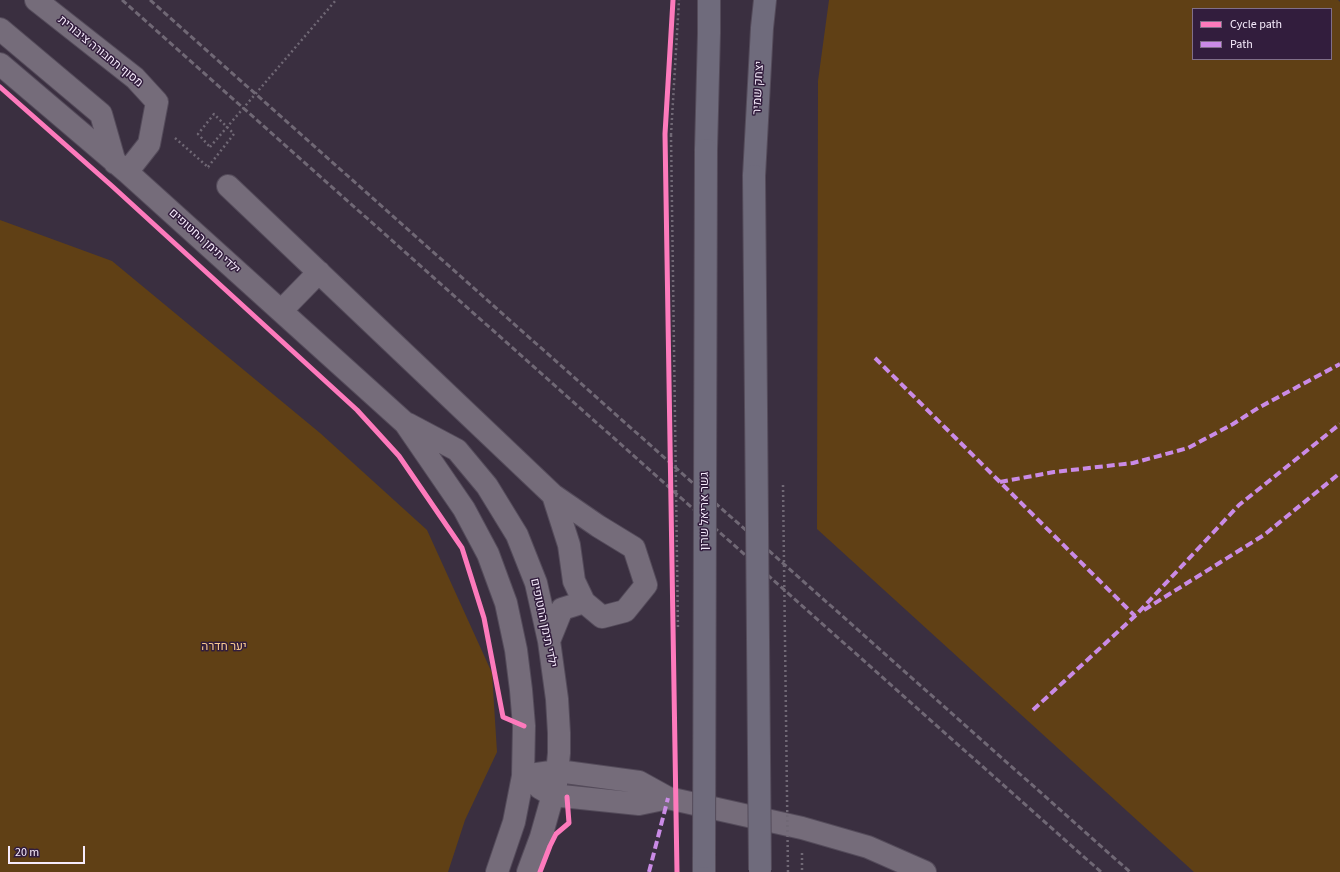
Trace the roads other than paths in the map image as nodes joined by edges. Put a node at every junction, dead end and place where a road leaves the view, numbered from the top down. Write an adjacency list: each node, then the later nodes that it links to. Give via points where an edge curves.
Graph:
1 (36, 0): 6 (street, מסוף תחבורה ציבורית, via 135,78 157,102 149,144)
2 (709, 0): 18 (main road, גשר אריאל שרון, bridge, via 706,150)
3 (765, 0): 19 (main road, יצחק שמיר, bridge, via 754,176)
4 (0, 29): 6 (street, via 101,114)
5 (0, 64): 6 (street, ילדי תימן החטופים)
6 (121, 167): 9 (street, ילדי תימן החטופים)
7 (228, 186): 8 (street)
8 (319, 272): 9 (street); 11 (street)
9 (282, 311): 10 (street, ילדי תימן החטופים)
10 (405, 423): 13 (street, ילדי תימן החטופים, via 457,450 488,486 516,535 536,583); 15 (street, ילדי תימן החטופים, via 464,509 488,554 506,603 521,690 524,726)
11 (553, 494): 12 (street, via 569,546 574,581); 12 (street, via 634,548 646,585 625,611 602,617)
12 (584, 602): 13 (street, via 562,609)
13 (549, 641): 14 (street, ילדי תימן החטופים, via 557,699)
14 (558, 771): 15 (street); 16 (street, ילדי תימן החטופים); 17 (street, via 640,782)
15 (523, 776): 16 (street); 20 (street, ילדי תימן החטופים, via 514,822)
16 (552, 795): 17 (street, via 639,804); 21 (street, ילדי תימן החטופים)
17 (668, 798): 22 (street, via 824,834 868,847)
18 (704, 865)
19 (760, 871)
20 (497, 872)
21 (528, 872)
22 (926, 872)

